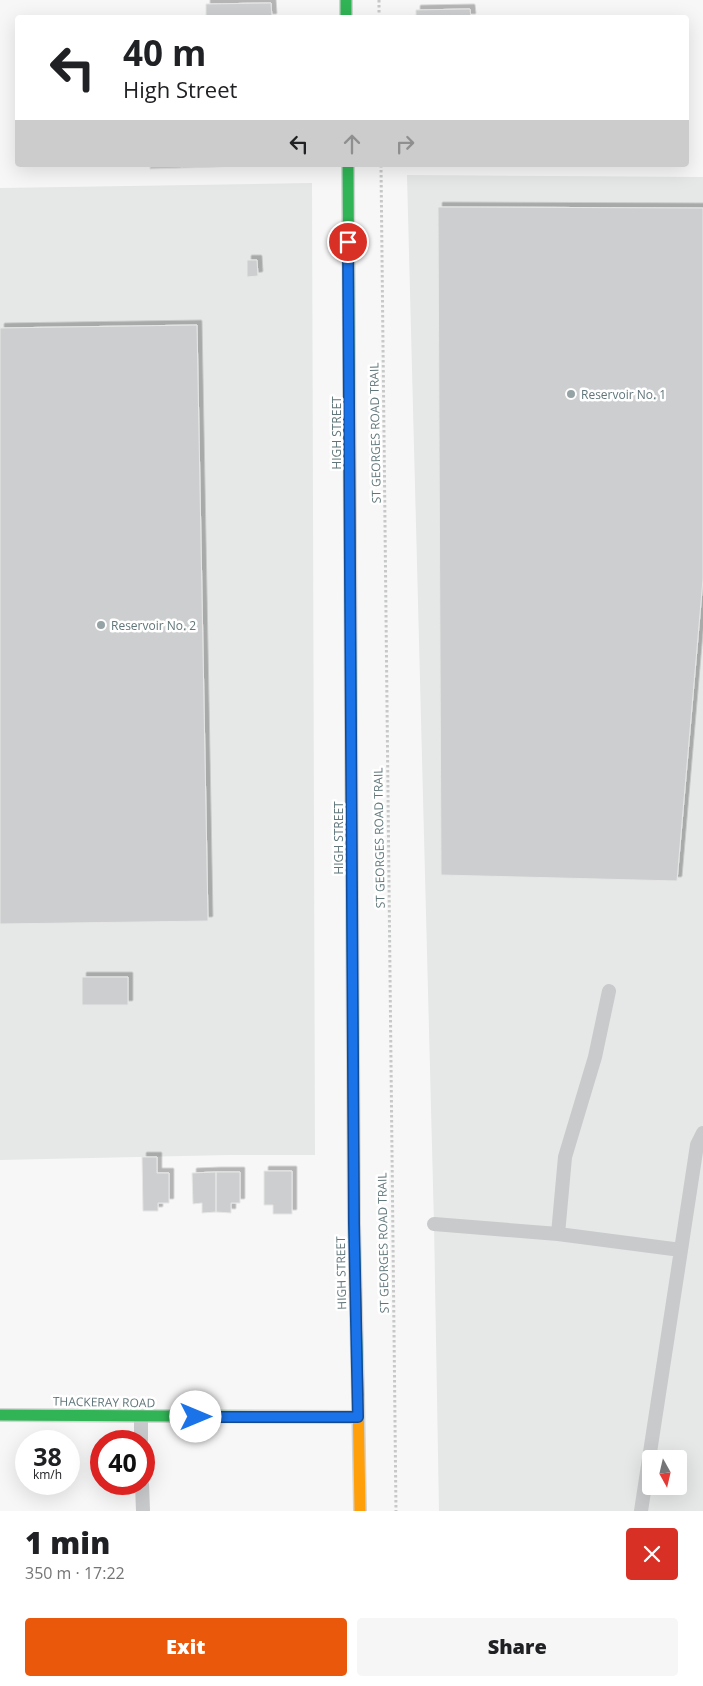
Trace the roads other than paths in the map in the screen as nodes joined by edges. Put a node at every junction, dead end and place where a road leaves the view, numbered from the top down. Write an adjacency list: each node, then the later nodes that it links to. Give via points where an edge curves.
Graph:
1 (346, 0): 2 (main road)
2 (346, 15)
3 (348, 167): 11 (main road, HIGH STREET)
4 (609, 991): 7 (lane, via 595,1057 565,1157)
5 (703, 1133): 8 (lane, via 696,1144)
6 (434, 1224): 7 (lane)
7 (558, 1234): 8 (lane)
8 (682, 1250): 16 (lane)
9 (0, 1415): 10 (main road, THACKERAY ROAD)
10 (141, 1416): 11 (main road, THACKERAY ROAD); 12 (lane)
11 (358, 1417): 15 (main road, HIGH STREET)
12 (141, 1430)
13 (142, 1495): 14 (lane)
14 (143, 1511)
15 (360, 1511)
16 (641, 1511)

